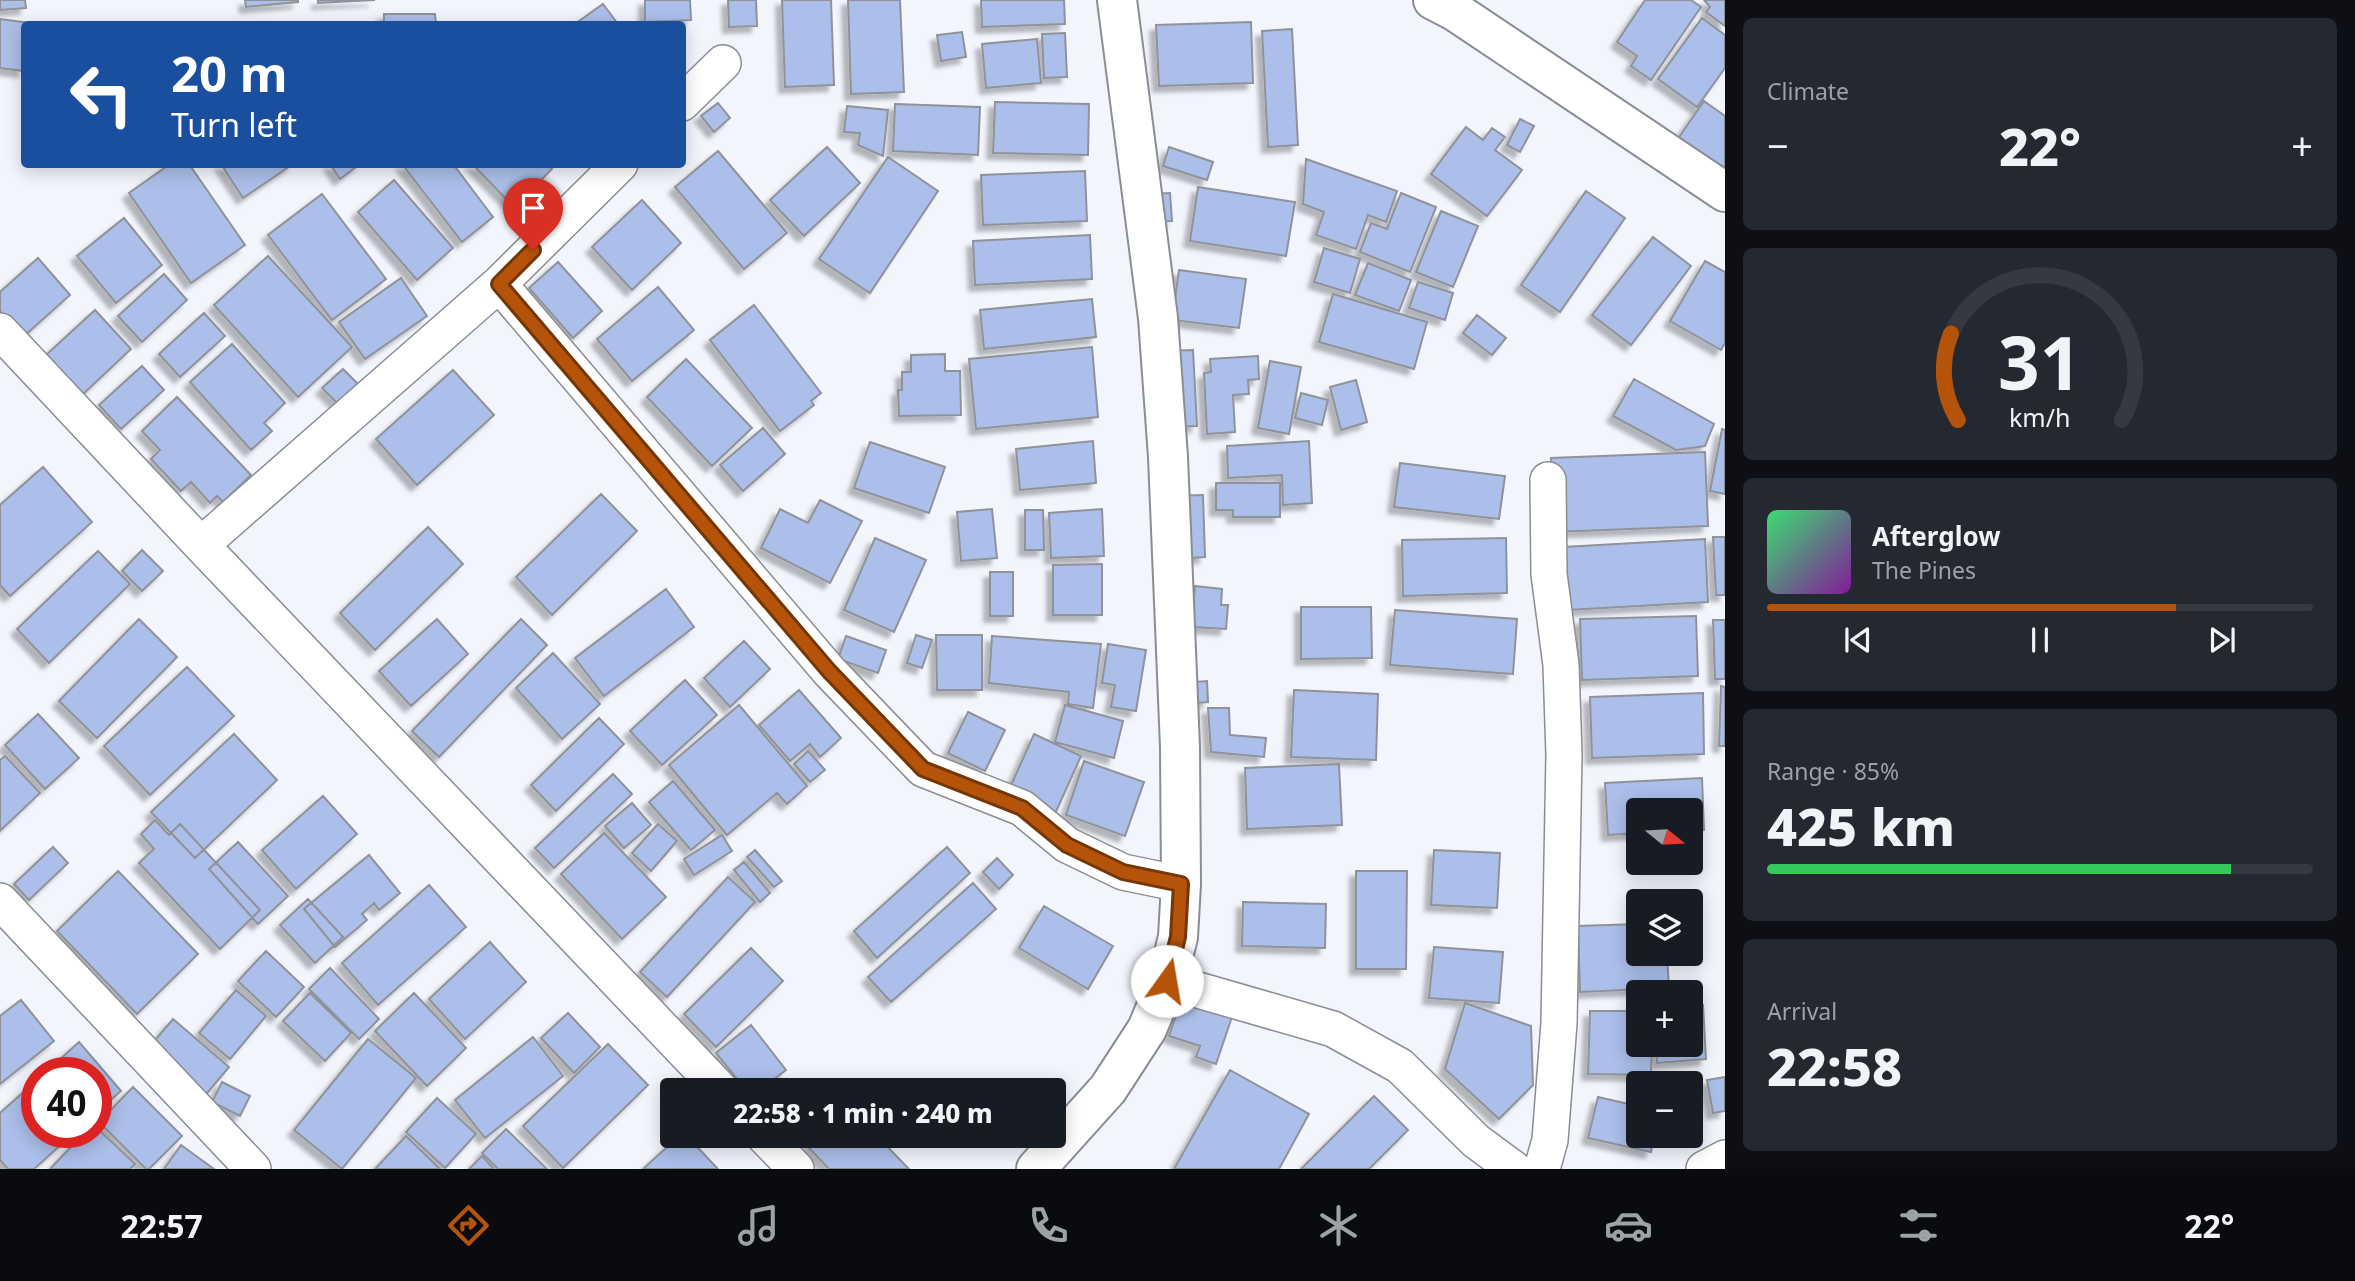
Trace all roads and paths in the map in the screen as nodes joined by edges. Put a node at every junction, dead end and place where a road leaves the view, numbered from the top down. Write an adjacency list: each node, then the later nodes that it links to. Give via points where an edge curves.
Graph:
1 (1117, 0): 11 (street, via 1158,318 1180,733)
2 (1433, 0): 6 (street)
3 (723, 62): 4 (street)
4 (686, 99)
5 (616, 168): 7 (street)
6 (1725, 192)
7 (499, 284): 10 (street); 11 (street, via 829,671 923,769 1022,808 1067,845 1123,872)
8 (0, 331): 10 (street)
9 (1548, 481): 21 (street, via 1549,575 1561,665 1564,755 1556,1080)
10 (201, 545): 14 (street)
11 (1181, 884): 13 (street, via 1178,937)
12 (0, 901): 17 (street)
13 (1167, 981): 19 (street, via 1147,1030 1108,1089); 20 (street, via 1332,1029 1400,1066 1476,1141)
14 (710, 1078)
15 (776, 1148): 18 (street)
16 (1725, 1157): 22 (street)
17 (253, 1169)
18 (796, 1169)
19 (1036, 1169)
20 (1514, 1169)
21 (1542, 1169)
22 (1704, 1169)

